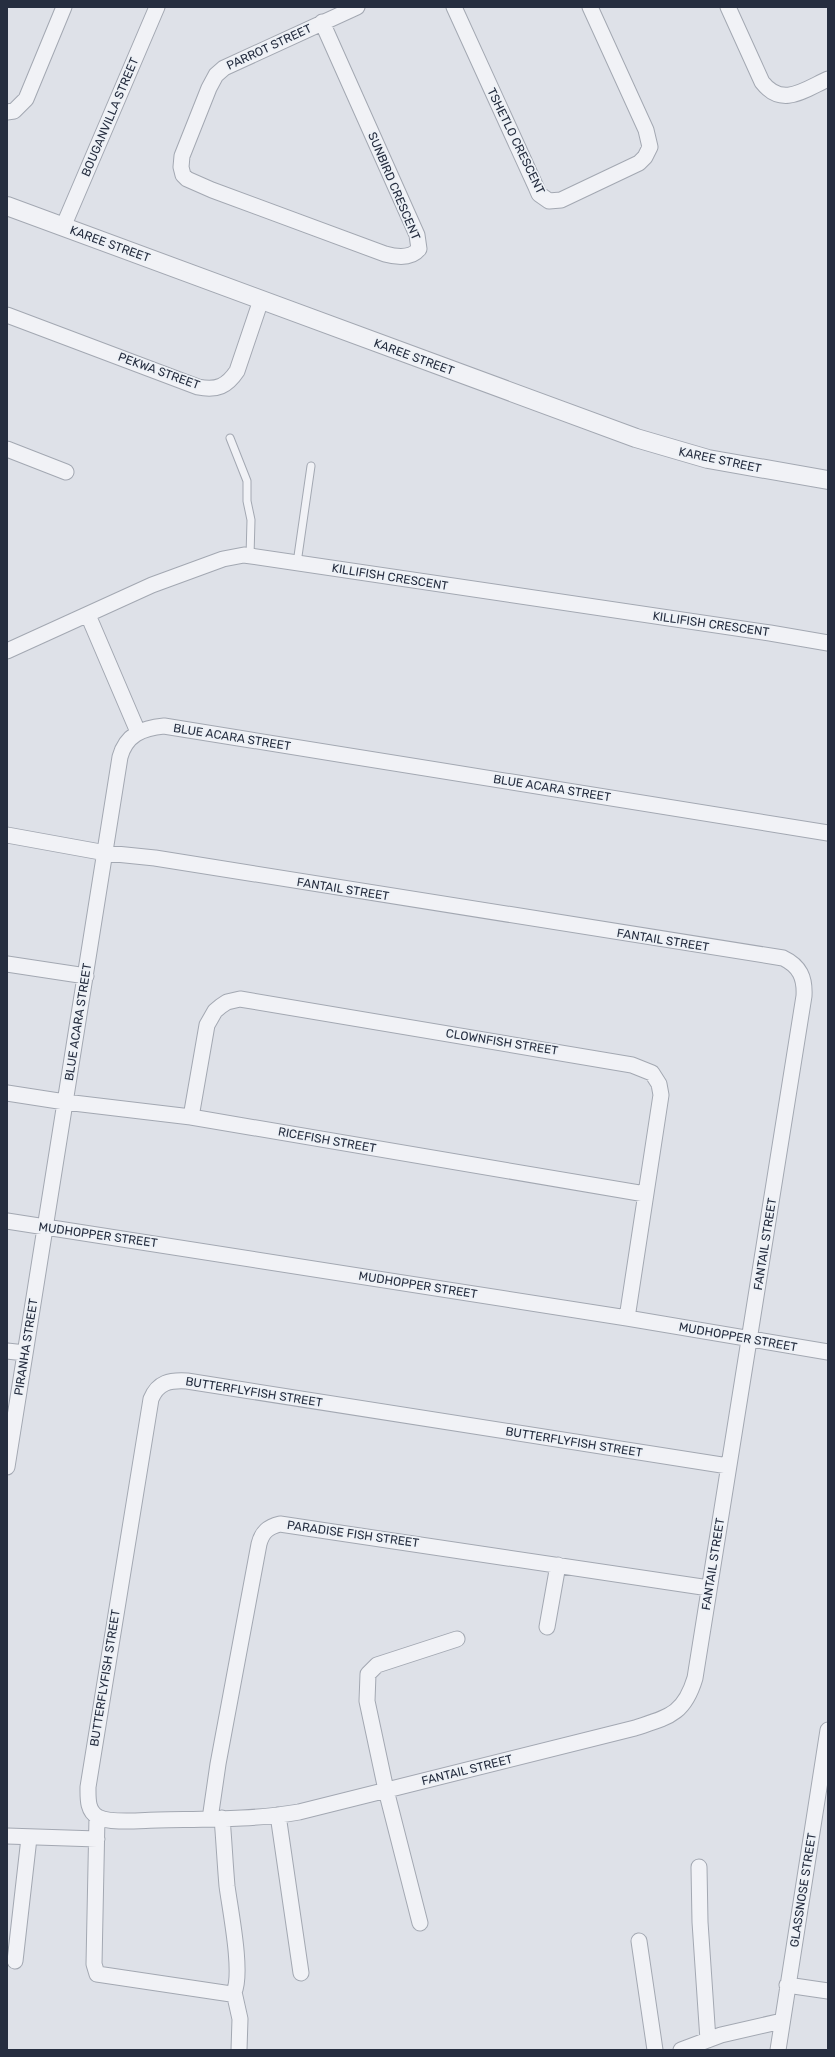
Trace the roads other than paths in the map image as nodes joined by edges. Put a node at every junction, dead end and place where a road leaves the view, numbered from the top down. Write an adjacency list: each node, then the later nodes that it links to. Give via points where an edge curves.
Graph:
1 (64, 7): 9 (street, via 26,99 14,111)
2 (158, 7): 12 (street, BOUGANVILLA STREET)
3 (357, 7): 7 (street, PARROT STREET)
4 (454, 7): 5 (street, TSHETLO CRESCENT, via 539,194 549,201 560,200 639,163 650,147 646,130)
5 (590, 7)
6 (728, 7): 8 (street, via 762,82 771,92 777,96 792,95)
7 (322, 22): 10 (street, PARROT STREET, via 220,71 209,88 182,156); 10 (street, SUNBIRD CRESCENT, via 417,235 419,249 415,253 402,256 384,254 191,182)
8 (828, 79)
9 (7, 112)
10 (183, 175)
11 (7, 206): 12 (street, KAREE STREET)
12 (63, 227): 13 (street, KAREE STREET)
13 (261, 300): 14 (street, PEKWA STREET, via 237,371 219,388 198,386); 19 (street, KAREE STREET, via 636,438 708,459)
14 (7, 315)
15 (230, 438): 20 (lane, via 247,481 247,501 251,520)
16 (7, 450): 18 (street)
17 (311, 466): 21 (lane)
18 (66, 472)
19 (828, 480)
20 (250, 556): 21 (street, KILLIFISH CRESCENT); 22 (street, KILLIFISH CRESCENT, via 227,558 152,585)
21 (296, 563): 23 (street, KILLIFISH CRESCENT)
22 (88, 615): 24 (street, KILLIFISH CRESCENT); 25 (street)
23 (828, 643)
24 (7, 651)
25 (138, 732): 26 (street, BLUE ACARA STREET, via 164,726); 28 (street, BLUE ACARA STREET, via 129,739 122,751)
26 (827, 829)
27 (7, 835): 28 (street, FANTAIL STREET)
28 (106, 853): 30 (street, BLUE ACARA STREET); 38 (street, FANTAIL STREET, via 156,858 783,958 792,963 800,971 804,996)
29 (7, 964): 30 (street)
30 (86, 976): 32 (street, BLUE ACARA STREET)
31 (7, 1092): 32 (street, RICEFISH STREET)
32 (65, 1102): 33 (street, RICEFISH STREET); 36 (street, BLUE ACARA STREET)
33 (190, 1117): 34 (street, RICEFISH STREET); 34 (street, CLOWNFISH STREET, via 207,1025 215,1011 233,1000 247,1000 562,1052 632,1065 648,1070 657,1080 661,1095)
34 (645, 1194): 37 (street, CLOWNFISH STREET)
35 (7, 1221): 36 (street, MUDHOPPER STREET)
36 (46, 1228): 37 (street, MUDHOPPER STREET); 41 (street, PIRANHA STREET)
37 (627, 1318): 38 (street, MUDHOPPER STREET)
38 (750, 1340): 40 (street, MUDHOPPER STREET); 42 (street, FANTAIL STREET)
39 (7, 1350): 41 (street)
40 (828, 1352)
41 (25, 1353): 43 (street, PIRANHA STREET)
42 (728, 1466): 45 (street, FANTAIL STREET); 50 (street, BUTTERFLYFISH STREET, via 187,1381 174,1380 163,1383 154,1390 146,1428 88,1787)
43 (7, 1467)
44 (558, 1565): 45 (street, PARADISE FISH STREET); 46 (street); 52 (street, PARADISE FISH STREET, via 280,1524 266,1530 261,1535 256,1556 218,1764)
45 (709, 1588): 49 (street, FANTAIL STREET, via 695,1678 687,1700 672,1713 634,1728)
46 (547, 1627)
47 (457, 1639): 49 (street, via 377,1665 368,1674 367,1701)
48 (828, 1730): 61 (street, GLASSNOSE STREET)
49 (386, 1790): 51 (street, FANTAIL STREET); 57 (street)
50 (93, 1812): 52 (street, FANTAIL STREET, via 103,1820); 55 (street, BUTTERFLYFISH STREET)
51 (278, 1815): 52 (street, FANTAIL STREET); 60 (street)
52 (216, 1819): 63 (street, PARADISE FISH STREET, via 237,1966)
53 (7, 1836): 54 (street)
54 (29, 1838): 55 (street); 59 (street)
55 (97, 1839): 63 (street, BUTTERFLYFISH STREET, via 94,1964 97,1974 226,1993)
56 (699, 1867): 65 (street)
57 (420, 1923)
58 (639, 1941): 67 (street)
59 (15, 1961)
60 (302, 1973)
61 (787, 1985): 62 (street); 64 (street, GLASSNOSE STREET)
62 (828, 1990)
63 (234, 1992): 66 (street, via 240,2019)
64 (782, 2021): 65 (street); 69 (street, GLASSNOSE STREET)
65 (708, 2040): 68 (street)
66 (239, 2050)
67 (655, 2050)
68 (681, 2050)
69 (778, 2050)

